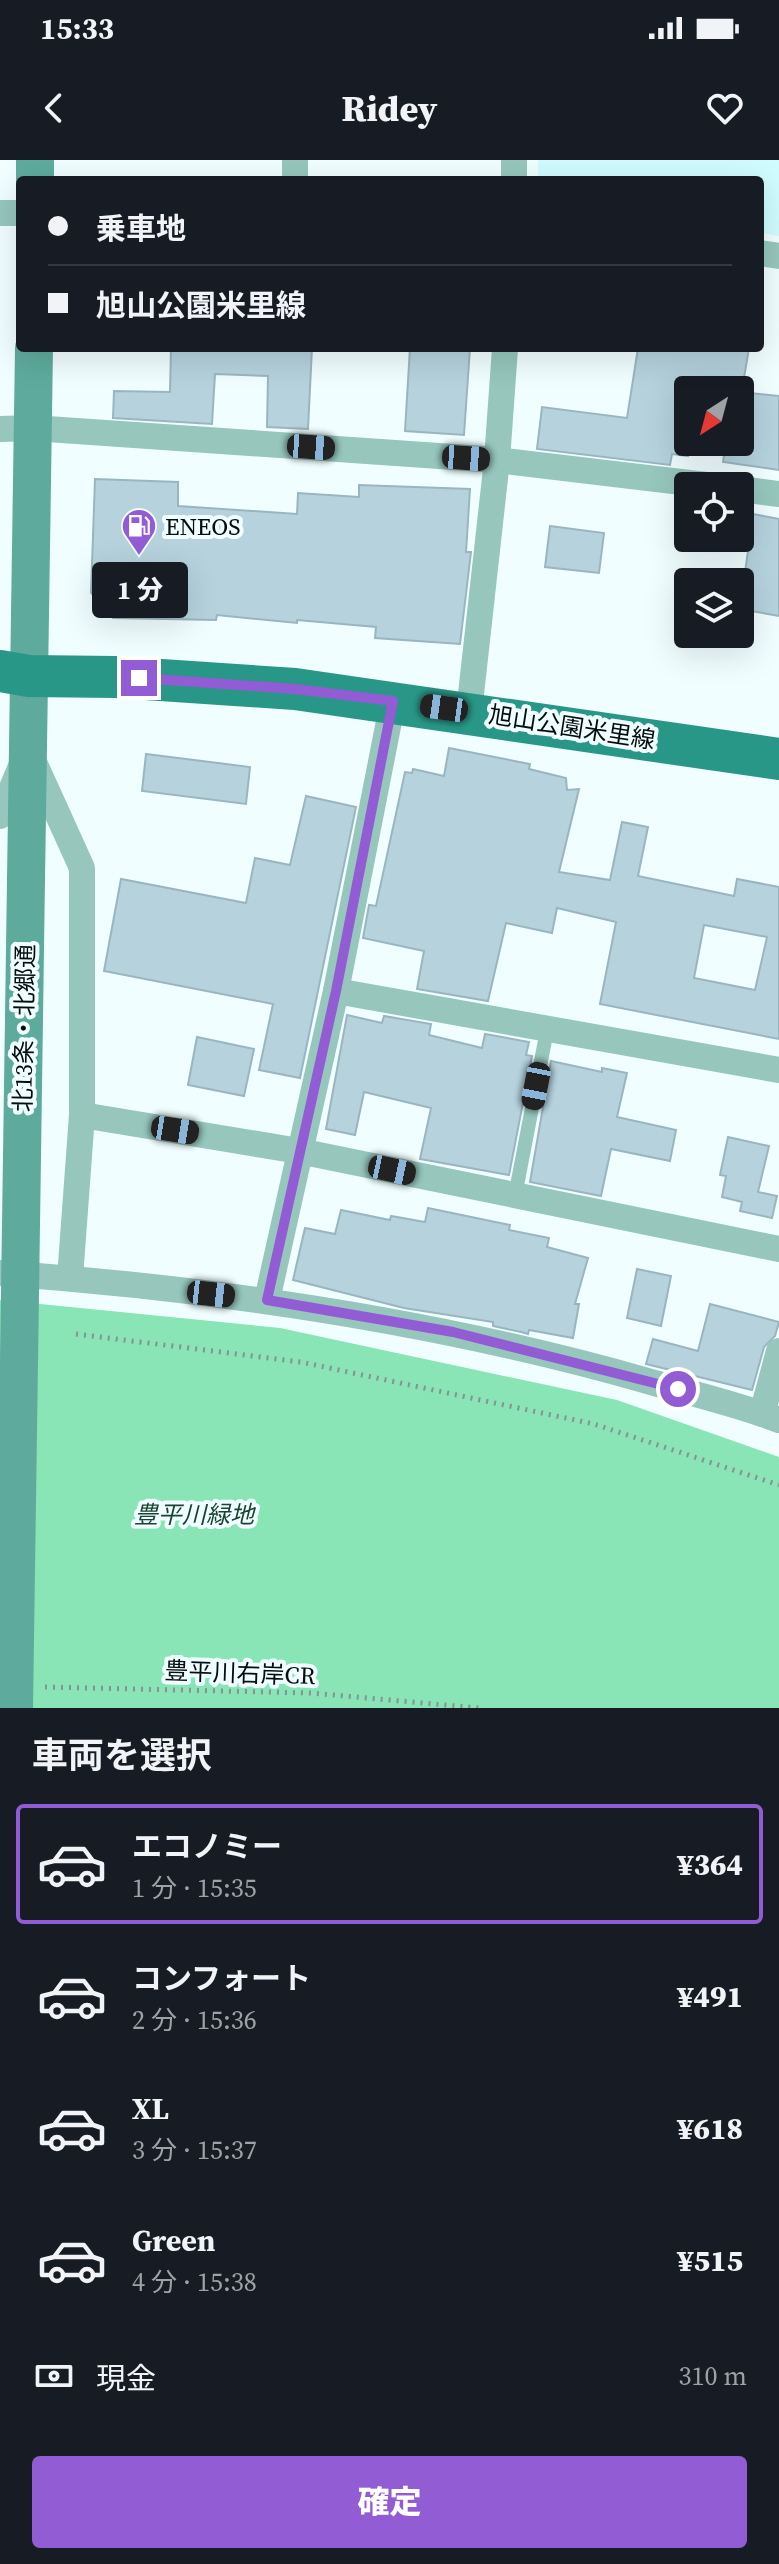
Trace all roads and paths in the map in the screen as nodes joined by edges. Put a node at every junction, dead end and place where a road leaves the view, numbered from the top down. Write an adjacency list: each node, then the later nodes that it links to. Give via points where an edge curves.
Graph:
1 (33, 352): 3 (street, 北13条・北郷通)
2 (505, 352): 4 (street)
3 (16, 428): 4 (street); 8 (street, 北13条・北郷通)
4 (497, 460): 5 (street); 10 (street)
5 (674, 481)
6 (754, 491): 7 (street)
7 (779, 494)
8 (10, 677): 9 (main road, 旭山公園米里線, via 183,681); 11 (street, 北13条・北郷通)
9 (393, 701): 10 (main road, 旭山公園米里線); 14 (street)
10 (469, 712): 12 (main road, 旭山公園米里線)
11 (28, 750): 13 (street); 17 (street, via 82,868); 28 (street, 北13条・北郷通, bridge)
12 (779, 759)
13 (0, 816)
14 (336, 991): 15 (street); 18 (street)
15 (547, 1030): 16 (street); 19 (lane)
16 (779, 1070)
17 (82, 1115): 18 (street); 22 (street)
18 (299, 1151): 19 (street); 23 (street)
19 (515, 1196): 20 (street)
20 (779, 1249)
21 (0, 1273): 22 (street)
22 (70, 1278): 23 (street)
23 (267, 1300): 26 (street, via 453,1332 593,1365)
24 (76, 1334): 27 (path, via 301,1362 579,1420)
25 (779, 1351): 26 (street)
26 (771, 1417)
27 (779, 1485)
28 (22, 1697): 29 (path, 豊平川右岸CR, via 311,1693)
29 (479, 1708)

